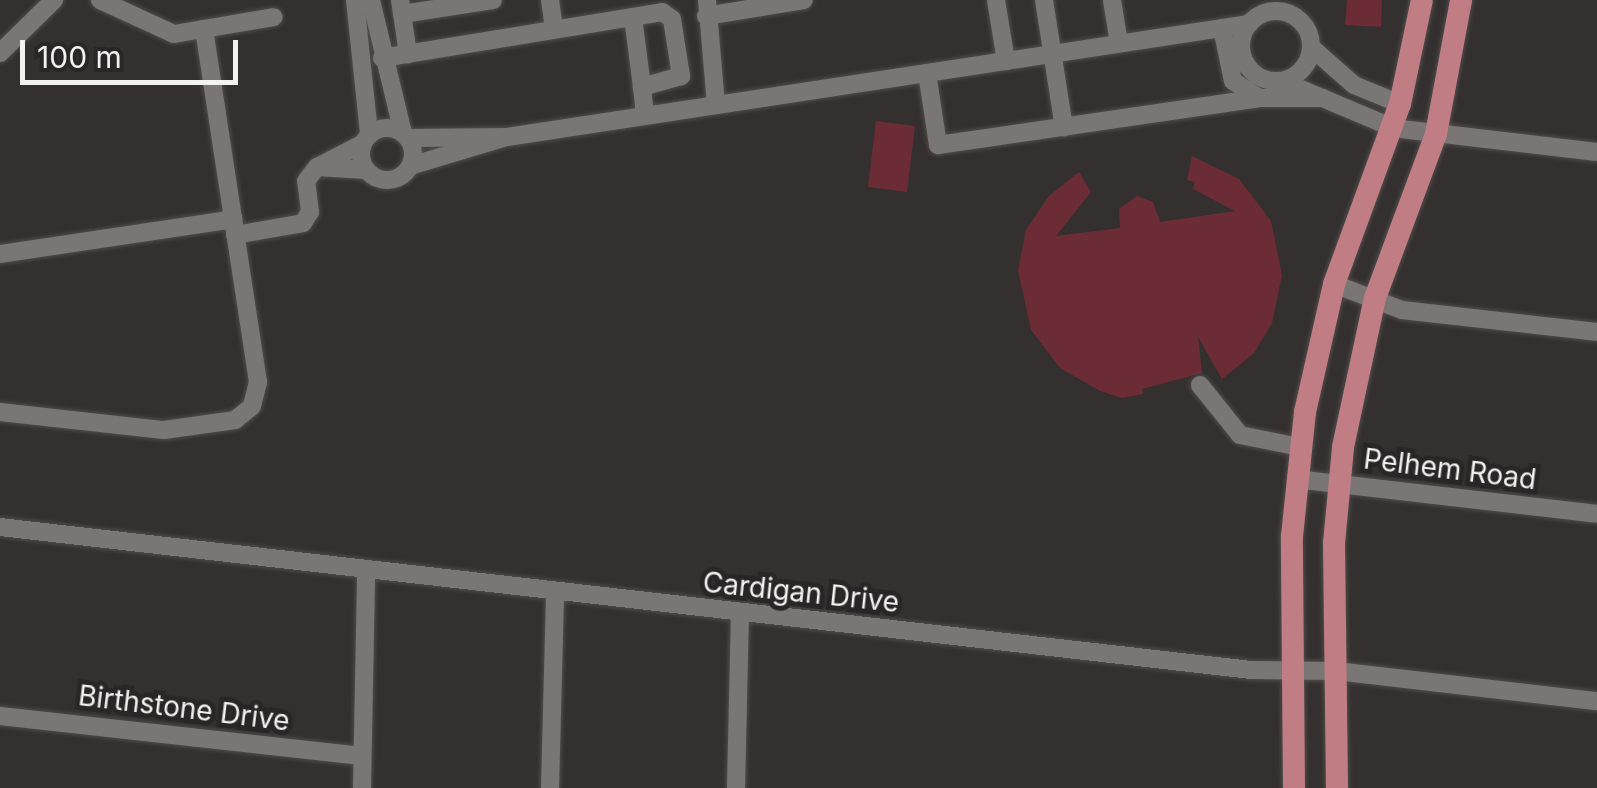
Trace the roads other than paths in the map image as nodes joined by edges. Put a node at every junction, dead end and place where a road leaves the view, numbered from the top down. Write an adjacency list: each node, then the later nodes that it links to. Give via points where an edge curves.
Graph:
1 (54, 0): 24 (street)
2 (100, 0): 20 (street, via 174,34)
3 (355, 0): 42 (street)
4 (371, 0): 27 (street)
5 (493, 0): 14 (street)
6 (550, 0): 21 (street)
7 (804, 0): 15 (street)
8 (996, 0): 28 (street)
9 (1044, 0): 26 (street)
10 (1112, 0): 22 (street)
11 (1422, 0): 34 (main road)
12 (1461, 0): 39 (main road)
13 (1284, 6): 16 (street); 23 (street, via 1306,26)
14 (401, 7): 25 (street)
15 (706, 8): 35 (street)
16 (1257, 13): 19 (street); 30 (street, via 1242,37 1243,60 1258,78)
17 (632, 16): 21 (street); 31 (street); 31 (street, via 662,12 672,19 682,76)
18 (274, 17): 20 (street)
19 (1222, 28): 22 (street); 32 (street, via 1233,81)
20 (204, 29): 47 (street)
21 (554, 30): 25 (street)
22 (1119, 44): 26 (street)
23 (1312, 48): 30 (street, via 1303,70); 34 (street, via 1354,85)
24 (0, 53)
25 (408, 54): 27 (street)
26 (1052, 54): 28 (street); 37 (street)
27 (382, 58): 40 (street)
28 (1006, 61): 29 (street)
29 (927, 73): 35 (street); 37 (street, via 938,145)
30 (1282, 82): 33 (street)
31 (642, 87): 36 (street)
32 (1259, 98): 33 (street); 37 (street)
33 (1323, 98): 38 (street)
34 (1400, 104): 38 (main road)
35 (716, 105): 36 (street)
36 (646, 116): 41 (street)
37 (1064, 127)
38 (1393, 128): 39 (street); 49 (main road)
39 (1436, 134): 43 (street); 50 (main road)
40 (405, 136): 41 (street); 42 (street, via 383,128); 44 (street)
41 (506, 137): 44 (street)
42 (366, 139): 45 (street); 46 (street)
43 (1597, 152)
44 (410, 166): 46 (street, via 390,180)
45 (317, 167): 46 (street); 47 (street, via 306,181 310,212 303,222)
46 (366, 170)
47 (234, 227): 48 (street); 53 (street, via 258,382 246,415 164,430)
48 (0, 254)
49 (1334, 284): 50 (street); 54 (main road)
50 (1374, 298): 51 (street, via 1402,310); 56 (main road)
51 (1597, 332)
52 (1200, 385): 54 (street, via 1240,435)
53 (0, 412)
54 (1300, 446): 55 (main road)
55 (1296, 479): 56 (street, Pelhem Road); 62 (main road)
56 (1339, 484): 57 (street, Pelhem Road); 63 (main road)
57 (1597, 514)
58 (0, 527): 59 (street, Cardigan Drive)
59 (366, 571): 60 (street, Cardigan Drive); 66 (street)
60 (555, 592): 61 (street, Cardigan Drive); 68 (street)
61 (740, 613): 62 (street, Cardigan Drive); 69 (street)
62 (1293, 671): 63 (street, Cardigan Drive); 70 (main road)
63 (1336, 671): 64 (street, Cardigan Drive); 71 (main road)
64 (1597, 701)
65 (0, 716): 66 (street, Birthstone Drive)
66 (362, 756): 67 (street)
67 (362, 788)
68 (550, 788)
69 (736, 788)
70 (1294, 788)
71 (1337, 788)

